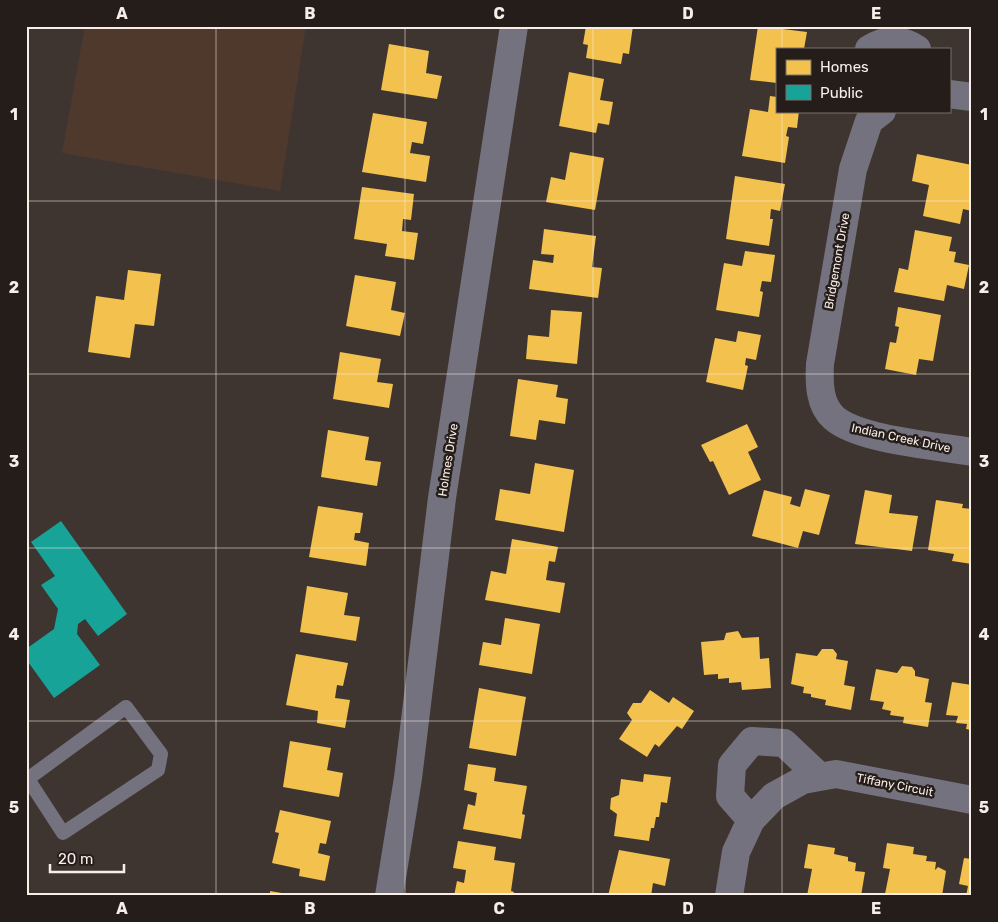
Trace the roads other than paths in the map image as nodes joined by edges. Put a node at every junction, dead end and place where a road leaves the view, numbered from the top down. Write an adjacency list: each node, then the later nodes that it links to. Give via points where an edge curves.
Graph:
1 (514, 26): 11 (street, Holmes Drive, via 442,498 408,778)
2 (871, 48): 3 (street, via 894,40)
3 (914, 48)
4 (872, 114): 5 (street, Bridgemont Drive, via 853,169 820,364 822,399)
5 (832, 417): 6 (street, Indian Creek Drive, via 848,428 868,433)
6 (972, 452)
7 (819, 776): 9 (street, Tiffany Circuit, via 836,774); 10 (street, Tiffany Circuit, via 796,783 774,796); 10 (street, via 784,743 752,741 732,765 730,796)
8 (28, 777): 8 (lane, via 126,707 161,754 158,770 63,833)
9 (972, 800)
10 (751, 820): 12 (street, Tiffany Circuit, via 736,852)
11 (389, 896)
12 (729, 896)

